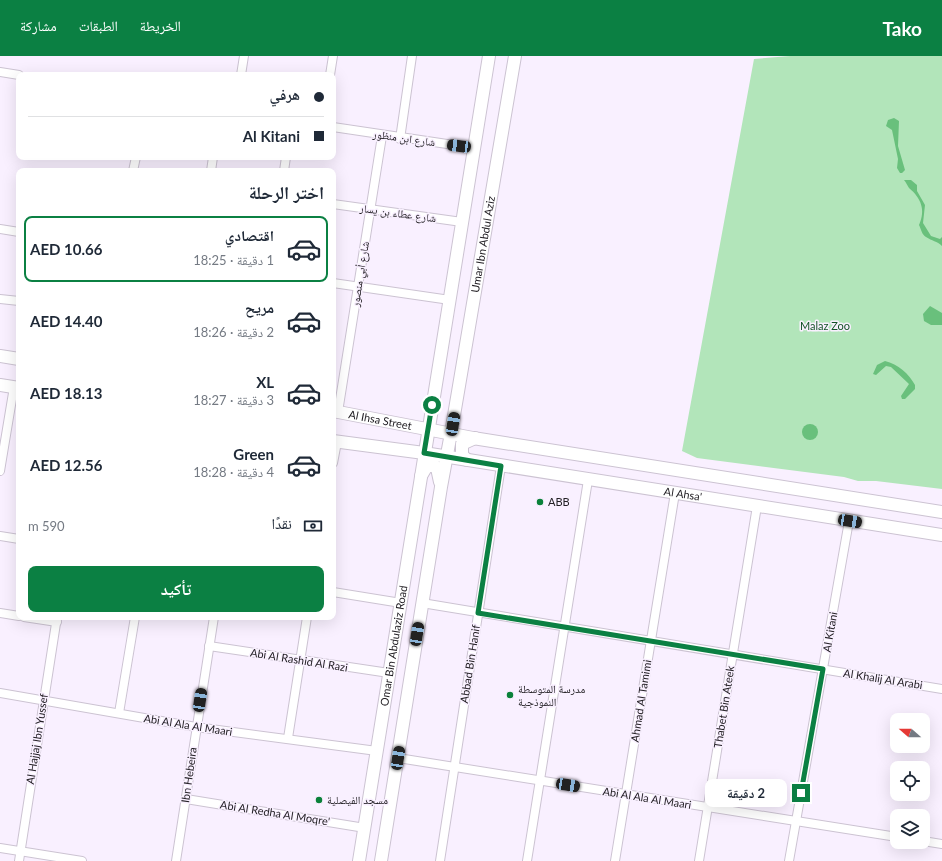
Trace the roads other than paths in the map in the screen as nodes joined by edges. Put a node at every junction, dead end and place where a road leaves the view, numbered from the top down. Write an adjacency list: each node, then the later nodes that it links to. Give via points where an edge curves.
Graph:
1 (244, 56): 7 (street)
2 (333, 56): 8 (street)
3 (412, 56): 12 (street)
4 (489, 56): 13 (main road)
5 (515, 56): 32 (main road, Umar Ibn Abdul Aziz)
6 (0, 72): 9 (street)
7 (241, 72)
8 (330, 72)
9 (16, 75)
10 (336, 128): 11 (street, شارع ابن منظور)
11 (382, 136): 12 (street, شارع ابن منظور); 15 (street, شارع أبي منصور)
12 (400, 139): 13 (street, شارع ابن منظور)
13 (474, 148): 16 (main road)
14 (336, 204): 15 (street, شارع عطاء بن يسار)
15 (371, 210): 16 (street, شارع عطاء بن يسار); 20 (street, شارع أبي منصور)
16 (462, 222): 22 (main road)
17 (0, 229): 18 (street)
18 (16, 232)
19 (336, 283): 20 (street)
20 (358, 287): 22 (street); 30 (street, شارع أبي منصور)
21 (0, 299): 23 (street)
22 (450, 300): 29 (main road)
23 (16, 302)
24 (0, 356): 25 (main road)
25 (16, 359)
26 (0, 385): 27 (main road)
27 (16, 387)
28 (16, 392): 43 (street)
29 (432, 405): 32 (main road, via 433,417 438,424 448,425); 34 (main road)
30 (336, 407)
31 (336, 412): 33 (main road, Al Ihsa Street)
32 (454, 415): 35 (main road, Umar Ibn Abdul Aziz)
33 (411, 426): 34 (main road, Al Ihsa Street); 38 (main road, via 418,431 420,443)
34 (428, 430): 35 (main road, Al Ihsa Street); 39 (main road, Omar Bin Abdulaziz Road)
35 (451, 434): 36 (main road); 40 (main road, Omar Bin Abdulaziz Road)
36 (475, 438): 41 (main road, via 462,444 462,455); 49 (main road)
37 (336, 441): 38 (main road)
38 (405, 451): 39 (main road)
39 (424, 453): 40 (main road, Al Ahsa'); 44 (main road, Omar Bin Abdulaziz Road)
40 (446, 457): 41 (main road, Al Ahsa'); 46 (main road, Omar Bin Abdulaziz Road)
41 (467, 460): 42 (main road, Al Ahsa')
42 (501, 466): 45 (main road, Al Ahsa'); 58 (street, Abbad Bin Hanif)
43 (0, 470)
44 (420, 477): 46 (main road, via 427,466 435,466); 55 (main road, Omar Bin Abdulaziz Road)
45 (588, 480): 47 (main road, Al Ahsa'); 64 (street)
46 (441, 487): 56 (main road, Omar Bin Abdulaziz Road)
47 (675, 493): 48 (main road, Al Ahsa'); 65 (street, Ahmad Al Tamimi)
48 (756, 506): 50 (main road, Al Ahsa'); 67 (street, Thabet Bin Ateek)
49 (942, 512)
50 (850, 521): 51 (main road, Al Ahsa'); 69 (street, Al Kitani)
51 (942, 535)
52 (0, 536): 53 (street)
53 (16, 539)
54 (336, 592): 55 (street)
55 (401, 603): 70 (main road, Omar Bin Abdulaziz Road)
56 (422, 603): 58 (street, Al Khalij Al Arabi); 78 (main road, Omar Bin Abdulaziz Road)
57 (0, 613): 59 (street)
58 (478, 613): 64 (street, Al Khalij Al Arabi); 79 (street, Abbad Bin Hanif)
59 (16, 616)
60 (57, 620): 73 (street, Al Hajjaj Ibn Yussef)
61 (134, 620): 74 (street)
62 (213, 620): 66 (street, Ibn Hebeira)
63 (306, 620): 68 (street)
64 (564, 627): 65 (street, Al Khalij Al Arabi); 80 (street)
65 (651, 641): 67 (street, Al Khalij Al Arabi); 81 (street, Ahmad Al Tamimi)
66 (209, 646): 68 (street, Abi Al Rashid Al Razi); 75 (street, Ibn Hebeira)
67 (733, 654): 69 (street, Al Khalij Al Arabi); 83 (street, Thabet Bin Ateek)
68 (298, 661): 70 (street, Abi Al Rashid Al Razi); 76 (street)
69 (823, 669): 71 (street, Al Khalij Al Arabi); 84 (street, Al Kitani)
70 (389, 674): 77 (main road, Omar Bin Abdulaziz Road)
71 (942, 688)
72 (0, 692): 73 (street, Abi Al Ala Al Maari)
73 (43, 700): 74 (street, Abi Al Ala Al Maari); 90 (street, Al Hajjaj Ibn Yussef)
74 (118, 713): 75 (street, Abi Al Ala Al Maari)
75 (196, 727): 76 (street, Abi Al Ala Al Maari); 82 (street, Ibn Hebeira)
76 (288, 738): 77 (street, Abi Al Ala Al Maari)
77 (377, 751): 85 (main road, Omar Bin Abdulaziz Road)
78 (398, 758): 79 (street, Abi Al Ala Al Maari); 95 (main road, Omar Bin Abdulaziz Road)
79 (454, 767): 80 (street, Abi Al Ala Al Maari); 96 (street, Abbad Bin Hanif)
80 (540, 781): 81 (street, Abi Al Ala Al Maari); 97 (street)
81 (626, 794): 83 (street, Abi Al Ala Al Maari); 98 (street, Ahmad Al Tamimi)
82 (186, 799): 85 (street, Abi Al Redha Al Moqre'); 93 (street, Ibn Hebeira)
83 (708, 808): 84 (street, Abi Al Ala Al Maari); 99 (street, Thabet Bin Ateek)
84 (796, 821): 86 (street, Abi Al Ala Al Maari); 100 (street, Al Kitani)
85 (365, 828): 94 (main road, Omar Bin Abdulaziz Road)
86 (890, 836)
87 (930, 843): 88 (street)
88 (942, 844)
89 (0, 848): 90 (street)
90 (20, 851): 91 (street, Al Hajjaj Ibn Yussef); 92 (street)
91 (19, 861)
92 (82, 861)
93 (176, 861)
94 (359, 861)
95 (381, 861)
96 (440, 861)
97 (527, 861)
98 (615, 861)
99 (699, 861)
100 (789, 861)

